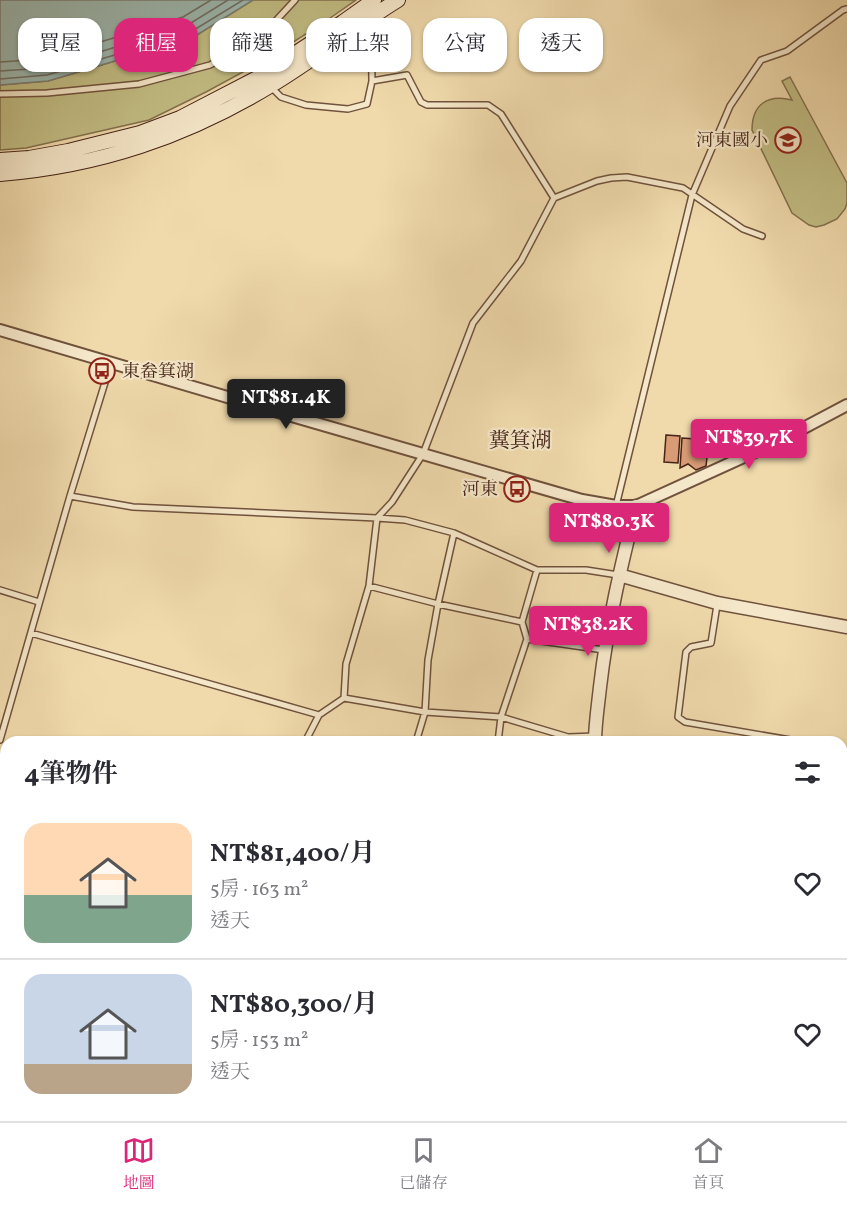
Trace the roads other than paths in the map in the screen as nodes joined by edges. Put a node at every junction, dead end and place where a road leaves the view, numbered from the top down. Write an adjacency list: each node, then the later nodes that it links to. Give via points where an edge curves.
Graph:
1 (295, 0): 8 (lane, via 259,39 210,65 139,84)
2 (398, 0): 5 (main road)
3 (371, 1): 5 (lane); 9 (main road, via 261,76 180,118 68,152)
4 (847, 9): 11 (lane, via 787,51 761,60 730,106)
5 (370, 17): 6 (lane); 7 (main road)
6 (372, 81): 7 (lane, via 367,104 348,109 281,98); 12 (lane, via 407,75 421,102 427,105 488,105 501,114)
7 (270, 86): 10 (main road, via 193,127 146,146 74,165)
8 (0, 94)
9 (0, 160)
10 (0, 174)
11 (692, 195): 12 (lane, via 683,188 621,177 597,181); 13 (lane, via 743,230); 20 (lane)
12 (554, 198): 17 (lane, via 521,261 473,323)
13 (762, 236)
14 (0, 330): 15 (street)
15 (111, 363): 17 (street); 18 (lane)
16 (847, 405): 21 (street, via 781,440)
17 (423, 454): 19 (street); 22 (lane)
18 (70, 496): 22 (lane, via 133,507); 29 (lane)
19 (582, 500): 20 (street); 24 (lane)
20 (616, 506): 21 (street)
21 (636, 506): 24 (street)
22 (377, 518): 23 (lane, via 405,520); 27 (lane)
23 (454, 533): 25 (lane); 30 (lane)
24 (628, 539): 26 (street)
25 (537, 570): 26 (lane); 32 (lane)
26 (620, 575): 31 (street); 36 (street)
27 (369, 586): 30 (lane); 37 (lane, via 346,664)
28 (0, 590): 29 (lane)
29 (39, 602): 34 (lane)
30 (438, 603): 32 (lane); 38 (lane, via 428,660)
31 (717, 603): 33 (street); 47 (lane, via 711,643 686,652 678,717 685,722)
32 (522, 622): 35 (lane)
33 (847, 627)
34 (31, 633): 39 (lane); 41 (lane)
35 (527, 639): 36 (lane); 40 (lane)
36 (604, 650): 46 (street)
37 (344, 698): 38 (lane); 39 (lane)
38 (425, 712): 40 (lane); 43 (lane)
39 (319, 715): 42 (lane)
40 (501, 717): 44 (lane); 45 (lane)
41 (1, 736)
42 (308, 736)
43 (418, 736)
44 (499, 736)
45 (565, 736)
46 (595, 736)
47 (767, 736)

